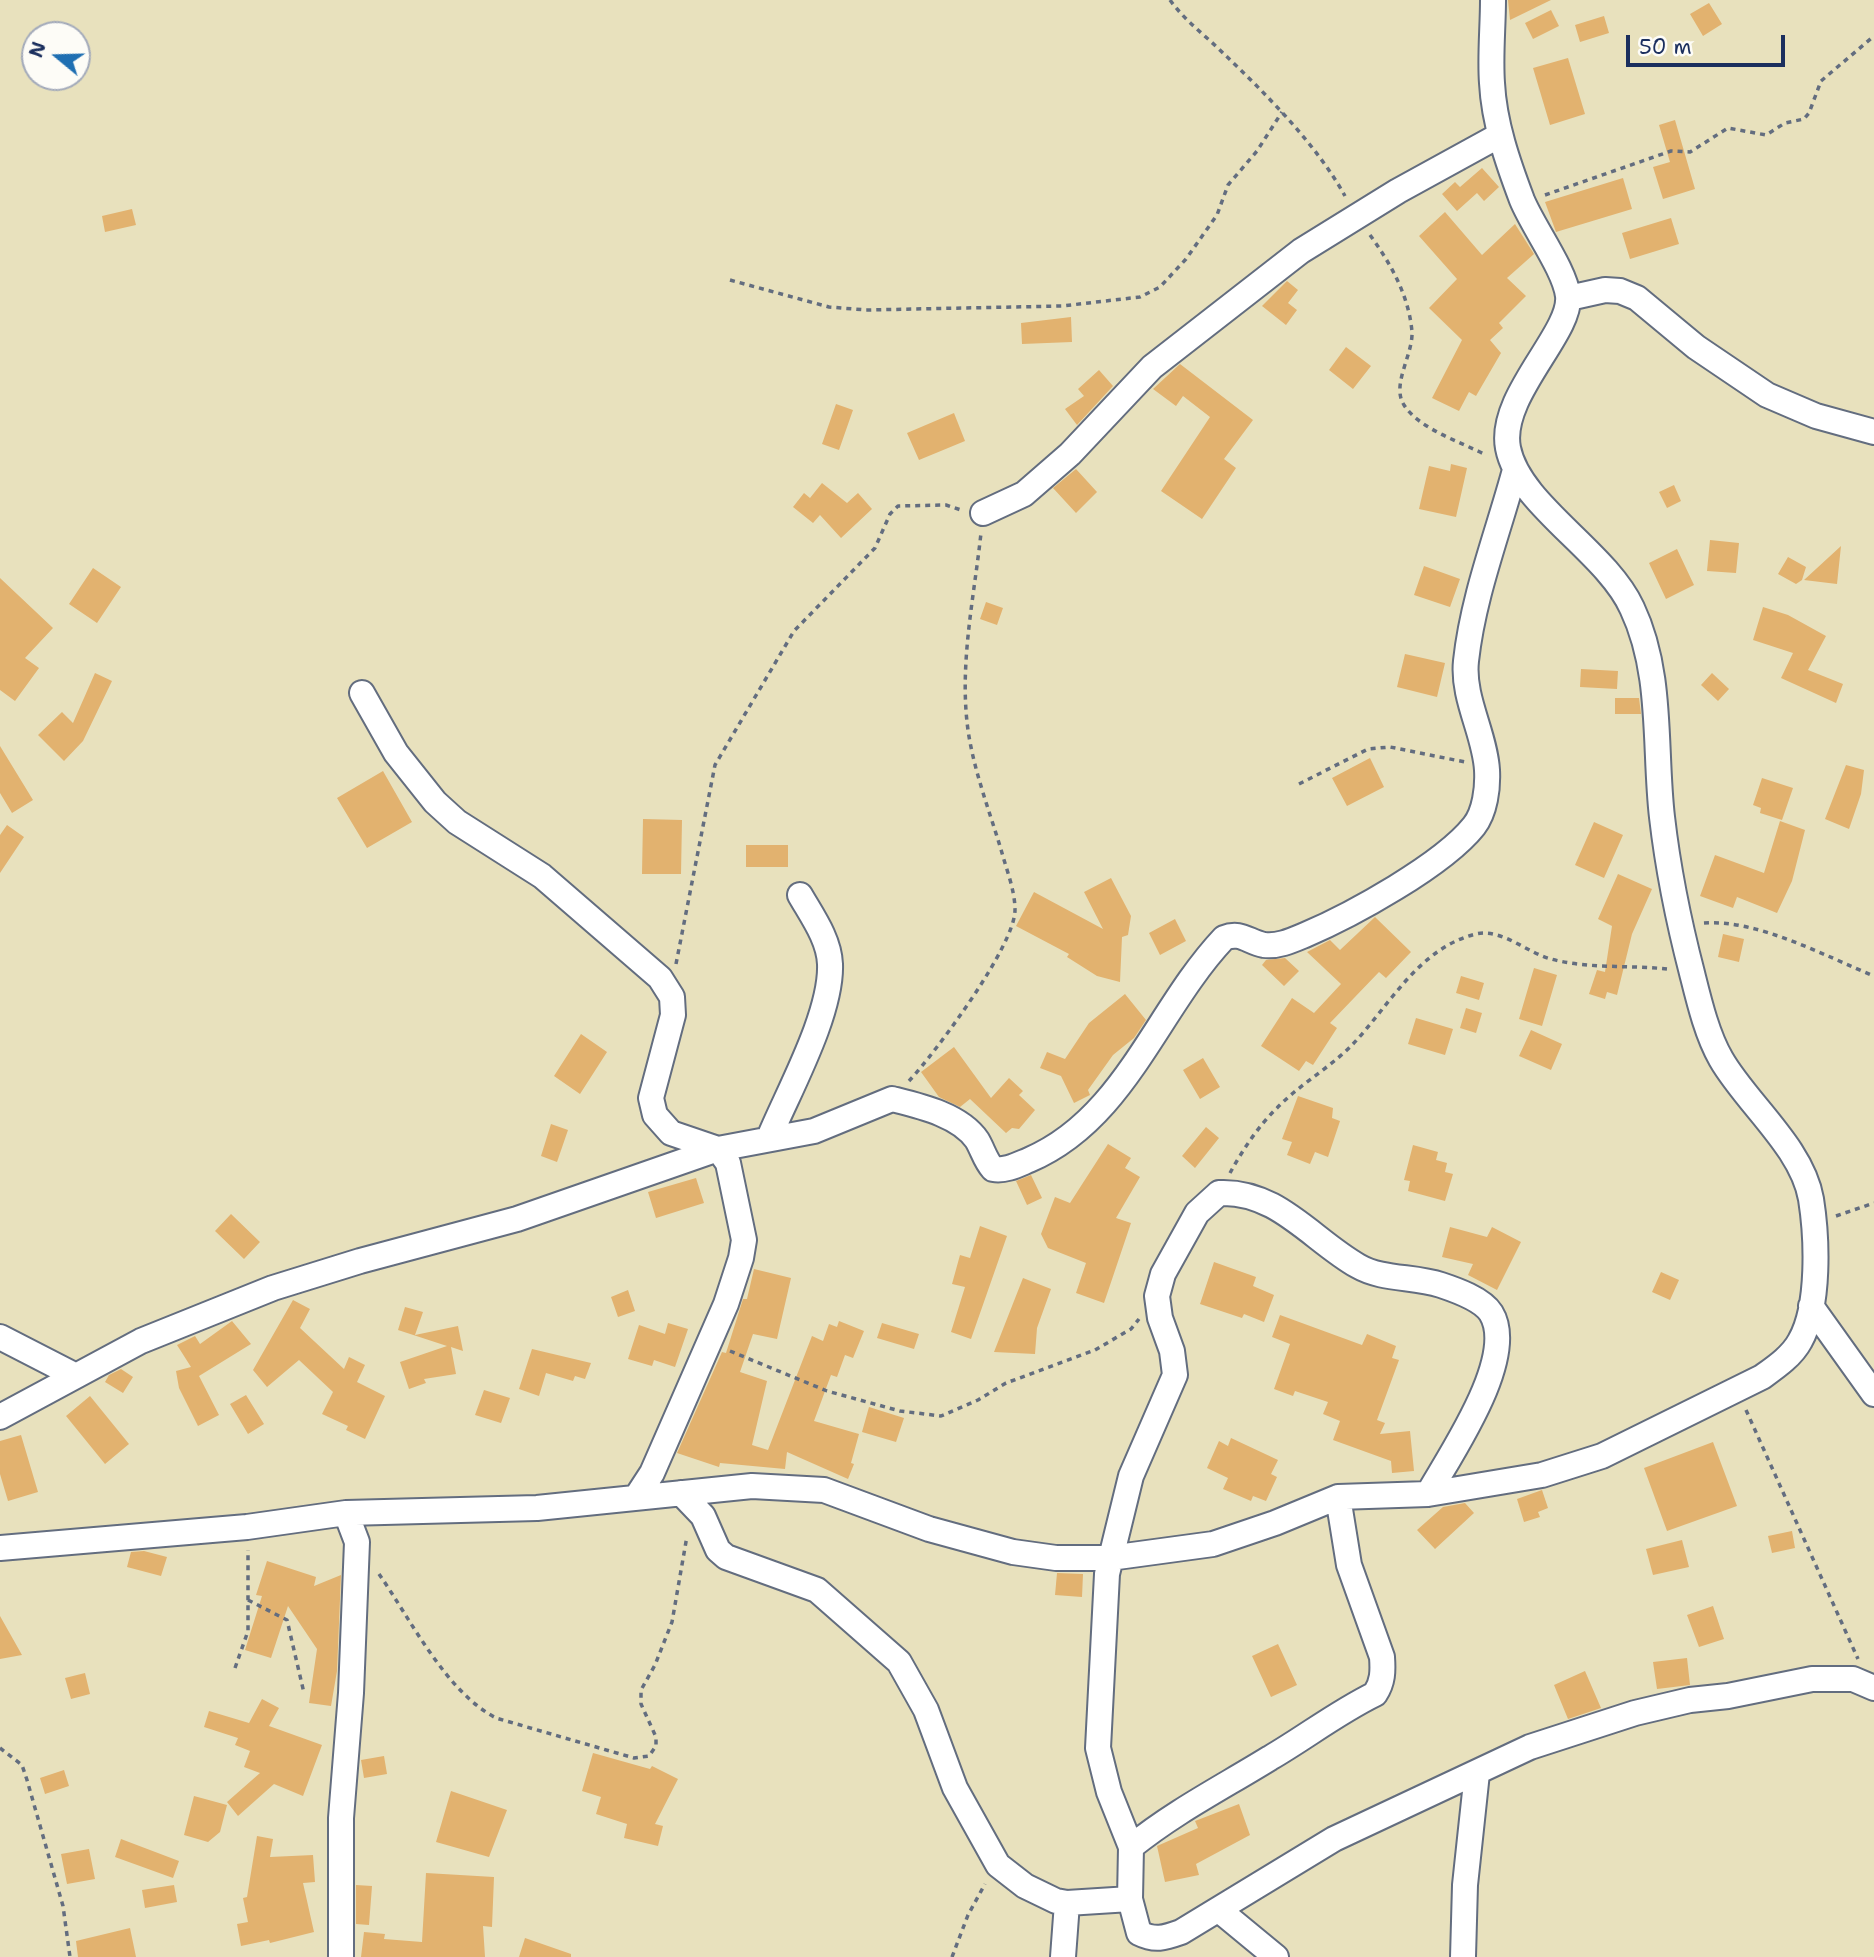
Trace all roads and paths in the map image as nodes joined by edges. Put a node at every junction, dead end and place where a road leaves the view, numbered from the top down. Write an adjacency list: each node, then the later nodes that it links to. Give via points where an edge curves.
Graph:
1 (1493, 0): 4 (street, via 1492,85)
2 (1874, 36): 5 (path, via 1821,81 1810,113 1785,123 1771,135 1728,128 1690,152 1671,151)
3 (1282, 112): 6 (path, via 1228,186 1217,215 1186,259 1160,287 1140,297 1062,306 866,310 829,307)
4 (1500, 135): 5 (street); 10 (street, via 1301,251 1152,368 1070,454 1024,494)
5 (1523, 202): 7 (street)
6 (730, 280)
7 (1569, 298): 8 (street, via 1605,290 1637,298 1696,347 1767,395 1816,416); 9 (street, via 1511,421 1508,447)
8 (1873, 429)
9 (1516, 470): 12 (street, via 1479,595 1466,664); 15 (street, via 1612,574 1636,616 1653,680 1662,817)
10 (984, 513): 18 (path, via 946,505 898,506 875,548 794,631 715,765); 19 (path, via 964,680 975,767 1015,911 970,1002)
11 (362, 692): 18 (street, via 396,753 435,803 542,876 660,978)
12 (1487, 767): 13 (path, via 1390,747 1367,749); 19 (street, via 1487,791 1476,824 1450,851 1406,880 1276,945 1242,935 1224,938 1104,1105 1052,1150 1009,1168 993,1169 976,1139 960,1124)
13 (1299, 784)
14 (800, 895): 20 (street, via 822,933 830,964 826,998)
15 (1683, 926): 16 (street); 17 (path, via 1724,921 1752,928)
16 (1692, 972): 22 (path, via 1623,964 1582,965 1478,933 1440,949 1398,989 1371,1026 1277,1108); 24 (street, via 1715,1048 1803,1176)
17 (1874, 976)
18 (672, 998): 21 (street, via 673,1015 651,1098 655,1115 671,1133)
19 (892, 1099): 20 (street, via 814,1131)
20 (769, 1138): 21 (street)
21 (718, 1149): 28 (street, via 728,1163 743,1248); 29 (street, via 517,1219 273,1287 141,1341)
22 (1219, 1193): 25 (street, via 1197,1213 1163,1274); 34 (street, via 1249,1195 1267,1203 1360,1268 1441,1285 1490,1311 1497,1331 1492,1368)
23 (1874, 1203): 24 (path)
24 (1814, 1223): 26 (street)
25 (1157, 1296): 28 (path, via 1131,1329 1095,1350 1006,1383 941,1416 900,1411 827,1391); 42 (street, via 1175,1375 1131,1476)
26 (1811, 1307): 30 (street, via 1800,1342 1781,1364); 31 (street)
27 (0, 1337): 29 (street)
28 (709, 1342): 35 (street, via 652,1473)
29 (74, 1375): 32 (street)
30 (1738, 1389): 34 (street, via 1602,1456 1542,1475); 45 (path, via 1760,1447)
31 (1874, 1394)
32 (0, 1418)
33 (681, 1493): 35 (street); 38 (street); 42 (street, via 752,1486 806,1487 845,1496 980,1545 1056,1558)
34 (1428, 1494): 36 (street)
35 (637, 1496): 37 (street, via 537,1508)
36 (1338, 1497): 42 (street, via 1213,1544); 49 (street, via 1349,1565 1382,1657 1379,1688)
37 (346, 1513): 39 (street); 40 (street)
38 (704, 1516): 40 (path, via 687,1535 672,1622 641,1690 641,1704 656,1746 649,1756 634,1758 483,1711 460,1691); 50 (street, via 718,1550 726,1557 817,1590 899,1662 926,1710 955,1788)
39 (247, 1527): 41 (street); 43 (path)
40 (357, 1542): 55 (street, via 341,1818)
41 (0, 1548)
42 (1110, 1558): 49 (street, via 1098,1748)
43 (247, 1600): 44 (path, via 248,1631); 46 (path, via 287,1620)
44 (235, 1668)
45 (1871, 1686): 48 (street, via 1853,1679 1812,1679 1689,1700 1568,1734)
46 (304, 1693)
47 (0, 1748): 54 (path, via 22,1765 63,1906)
48 (1477, 1773): 53 (street, via 1334,1839); 59 (street)
49 (1131, 1847): 51 (street)
50 (998, 1865): 52 (street, via 1040,1895); 56 (path, via 968,1915)
51 (1130, 1899): 52 (street); 53 (street, via 1139,1933 1150,1939 1181,1932)
52 (1067, 1903): 57 (street)
53 (1219, 1910): 58 (street)
54 (70, 1957)
55 (341, 1957)
56 (952, 1957)
57 (1063, 1957)
58 (1276, 1957)
59 (1463, 1957)

